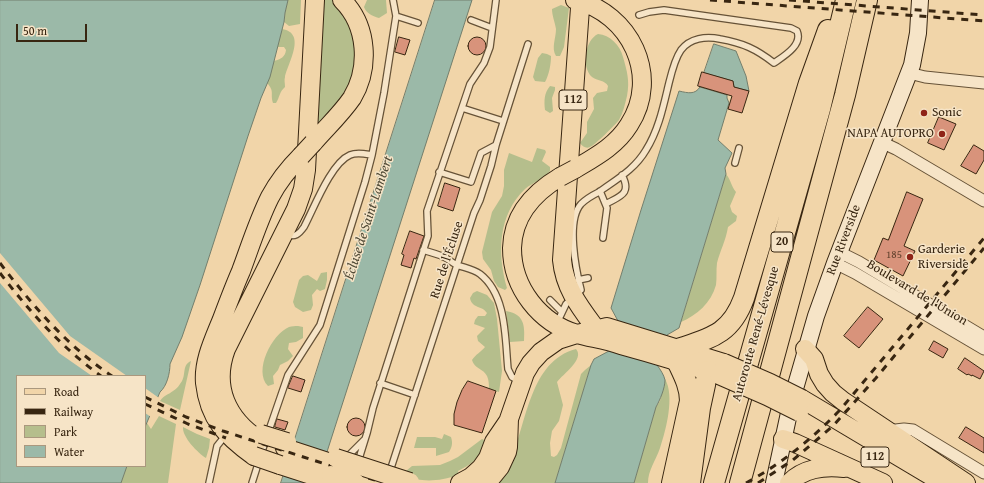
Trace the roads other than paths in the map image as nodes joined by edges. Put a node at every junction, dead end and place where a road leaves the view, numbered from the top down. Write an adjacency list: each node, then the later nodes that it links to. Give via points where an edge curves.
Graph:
1 (315, 0): 30 (main road, via 306,177 299,201)
2 (342, 0): 53 (main road, bridge, via 361,33 364,55 362,73 356,90 348,103 279,182 266,206 206,362 205,383 210,404 216,419)
3 (393, 0): 11 (lane)
4 (496, 0): 14 (lane)
5 (840, 0): 45 (highway, via 808,83 739,310 729,324 716,335)
6 (846, 0): 70 (highway, Autoroute René-Lévesque / 20, via 820,109)
7 (867, 0): 71 (highway, Autoroute René-Lévesque / 20, via 849,81)
8 (920, 0): 16 (street, Rue Riverside, via 916,44)
9 (578, 4): 37 (main road, 112, via 562,253 563,273); 39 (main road, 112, via 589,4 602,11 626,34 638,56 642,90 639,106 619,138 541,190 524,208 516,225 512,250 516,275 523,292 539,312)
10 (640, 15): 26 (lane, via 664,10 791,28 797,31 798,39 794,47 774,63 752,48 730,40 708,37 684,46 676,62 650,143 634,166)
11 (396, 16): 13 (lane); 23 (lane)
12 (471, 20): 14 (lane)
13 (418, 23)
14 (492, 28): 18 (lane, via 490,47 484,63 470,84)
15 (528, 44): 19 (lane, Rue de l'Écluse)
16 (909, 73): 17 (street); 20 (street, Rue Riverside)
17 (984, 83)
18 (462, 108): 19 (lane); 25 (lane)
19 (503, 121): 21 (lane, Rue de l'Écluse)
20 (881, 142): 28 (street); 33 (street, Rue Riverside)
21 (496, 145): 25 (lane, via 481,153 471,182); 34 (lane, Rue de l'Écluse)
22 (739, 148): 24 (lane)
23 (372, 155): 30 (lane, via 352,154 342,160 332,172 300,233 292,236); 63 (lane, via 320,325 288,375)
24 (735, 163)
25 (439, 172): 32 (lane, via 427,211 428,236)
26 (622, 175): 27 (lane); 29 (lane, via 626,191)
27 (600, 191): 29 (lane); 36 (lane, via 582,203 576,214 573,249)
28 (984, 201)
29 (606, 204): 31 (lane)
30 (284, 233): 56 (main road, via 226,349 221,366 221,384 227,405)
31 (603, 238)
32 (423, 250): 34 (lane, via 444,257); 48 (lane)
33 (837, 258): 42 (street, Boulevard de l'Union, via 859,262); 43 (street, Rue Riverside); 44 (street, Boulevard de l'Union, via 851,271)
34 (457, 265): 47 (lane, via 478,273 494,291 501,311 508,369 512,377); 49 (lane, Rue de l'Écluse)
35 (588, 278): 36 (lane)
36 (578, 280): 37 (lane, via 580,290)
37 (573, 297): 39 (lane); 40 (main road, 112)
38 (550, 300): 39 (lane)
39 (559, 318): 41 (main road, 112)
40 (606, 333): 41 (main road, 112); 45 (main road, 112)
41 (577, 334): 47 (main road, via 558,340 541,352 527,368)
42 (984, 337)
43 (805, 349): 52 (main road, via 833,393); 54 (street, Rue Riverside)
44 (984, 349)
45 (669, 352): 46 (main road, 112); 69 (highway, via 686,381 690,400)
46 (717, 370): 50 (main road, 112, bridge, via 761,393); 69 (highway, via 700,408)
47 (521, 382): 51 (main road)
48 (380, 384): 49 (lane); 55 (lane)
49 (415, 395): 65 (lane, Rue de l'Écluse)
50 (801, 406): 75 (main road, 112); 76 (main road, 112)
51 (509, 419): 67 (main road, via 481,468); 68 (main road, via 507,452)
52 (887, 430): 59 (street, via 913,430); 77 (main road)
53 (227, 434): 56 (main road, via 235,442); 62 (lane, via 217,446)
54 (784, 439): 58 (main road); 72 (street, Rue Riverside)
55 (365, 440): 57 (lane, via 346,458); 60 (lane)
56 (254, 444): 60 (main road, bridge); 61 (main road, bridge); 66 (main road, bridge)
57 (344, 464)
58 (851, 469): 73 (main road, via 813,469); 74 (main road)
59 (984, 473)
60 (355, 476): 64 (lane)
61 (338, 479)
62 (209, 483)
63 (252, 483)
64 (351, 483)
65 (386, 483)
66 (405, 483)
67 (460, 483)
68 (487, 483)
69 (676, 483)
70 (714, 483)
71 (740, 483)
72 (774, 483)
73 (789, 483)
74 (883, 483)
75 (919, 483)
76 (943, 483)
77 (966, 483)

